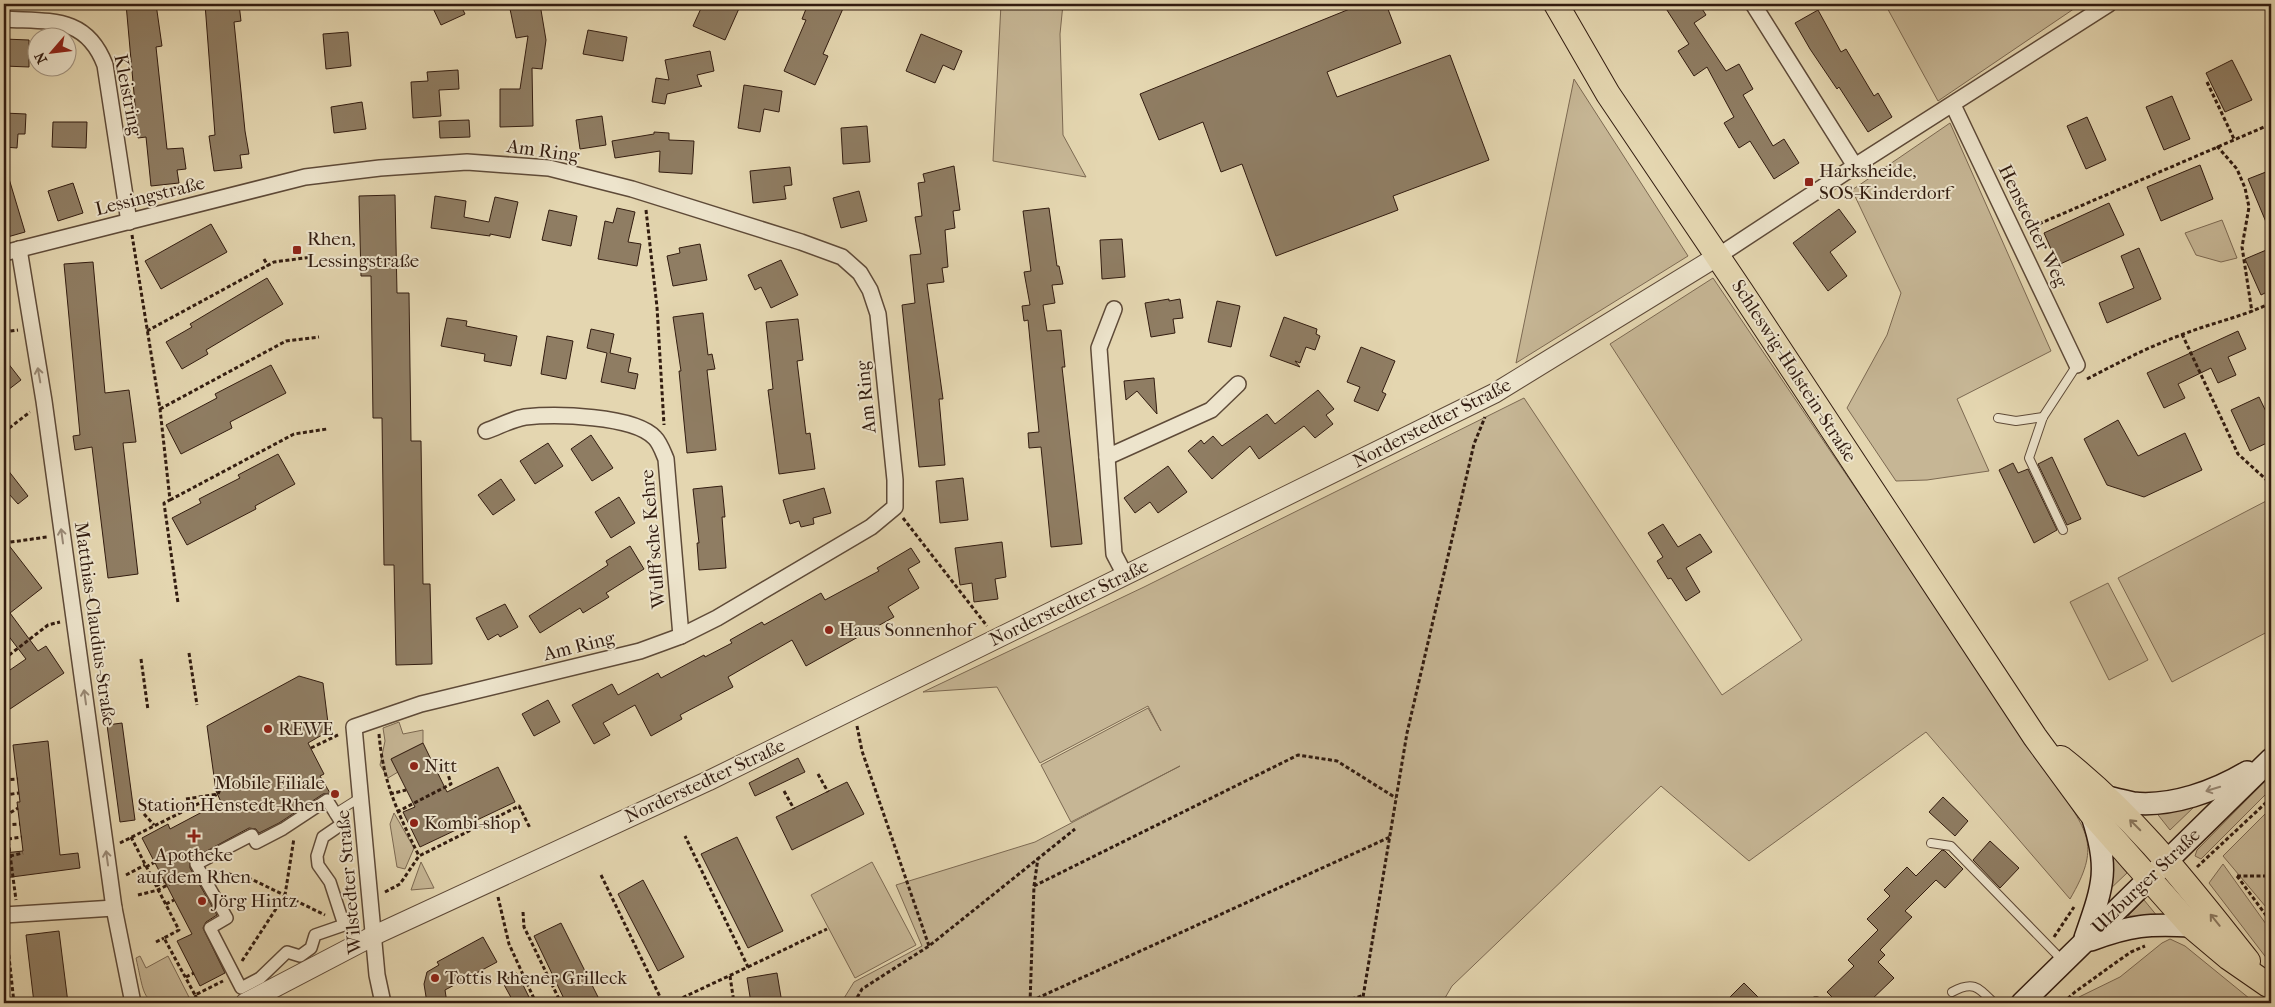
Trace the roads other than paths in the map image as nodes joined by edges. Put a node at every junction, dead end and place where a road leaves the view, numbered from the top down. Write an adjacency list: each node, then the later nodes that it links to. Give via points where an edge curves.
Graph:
1 (1556, 4): 10 (main road, Schleswig-Holstein-Straße, via 1608,94)
2 (1753, 4): 6 (street)
3 (2109, 4): 5 (street)
4 (4, 19): 8 (street, Kleistring, via 74,26 98,48 105,65)
5 (1953, 105): 6 (street); 12 (street, Henstedter Weg)
6 (1855, 166): 10 (street)
7 (305, 177): 8 (street, Lessingstraße); 20 (street, Am Ring, via 467,162 549,168 801,242 842,257 860,273 878,314 895,507 871,527)
8 (129, 222): 9 (street, Lessingstraße)
9 (11, 251): 29 (street, Matthias-Claudius-Straße, one-way to 9, via 44,401)
10 (1718, 256): 19 (street, Norderstedter Straße, via 1495,393); 24 (main road, Schleswig-Holstein-Straße, via 2035,737)
11 (1114, 309): 17 (street, via 1099,348)
12 (2077, 365): 14 (lane)
13 (1238, 384): 17 (street, via 1210,410)
14 (2043, 417): 15 (lane); 18 (lane, via 2029,458)
15 (1998, 418)
16 (486, 431): 20 (street, Wulff'sche Kehre, via 524,417 576,416 619,421 642,429 655,438 666,458)
17 (1107, 457): 19 (street, via 1114,554)
18 (2063, 530)
19 (1125, 575): 32 (street, Norderstedter Straße, via 708,781)
20 (681, 636): 21 (street, Am Ring, via 640,651 422,704)
21 (354, 727): 23 (street, Wilstedter Straße)
22 (2271, 759): 24 (main road, one-way to 24, via 2222,786 2188,797); 27 (main road, Ulzburger Straße)
23 (361, 797): 25 (lane); 32 (street, Wilstedter Straße)
24 (2098, 804): 27 (main road, Schleswig-Holstein-Straße, one-way to 24); 28 (main road, Schleswig-Holstein-Straße); 33 (main road, via 2104,866 2099,898)
25 (334, 814): 35 (street, via 342,824 323,837 317,856 318,865 330,882 344,926 316,934 311,948 300,956 287,952); 35 (street, via 327,800 256,843 252,835 196,864 227,918 210,928 241,988)
26 (1931, 843): 34 (lane, via 1951,846)
27 (2168, 861): 28 (main road, Ulzburger Straße); 36 (main road, Schleswig-Holstein-Straße, one-way to 27)
28 (2150, 880): 31 (main road, Schleswig-Holstein-Straße); 33 (main road, Ulzburger Straße)
29 (114, 907): 30 (street); 38 (street, Matthias-Claudius-Straße)
30 (9, 915)
31 (2190, 926): 33 (main road, via 2141,926); 36 (main road, Schleswig-Holstein-Straße)
32 (375, 936): 35 (street, Norderstedter Straße); 40 (street, Wilstedter Straße, via 377,975)
33 (2083, 943): 34 (main road, Ulzburger Straße)
34 (2064, 962): 42 (main road, Ulzburger Straße)
35 (264, 985): 39 (street, Norderstedter Straße)
36 (2269, 987)
37 (1952, 992): 41 (lane, via 1971,985 1979,988)
38 (133, 1003)
39 (244, 1003)
40 (383, 1003)
41 (1994, 1003)
42 (2022, 1003)

